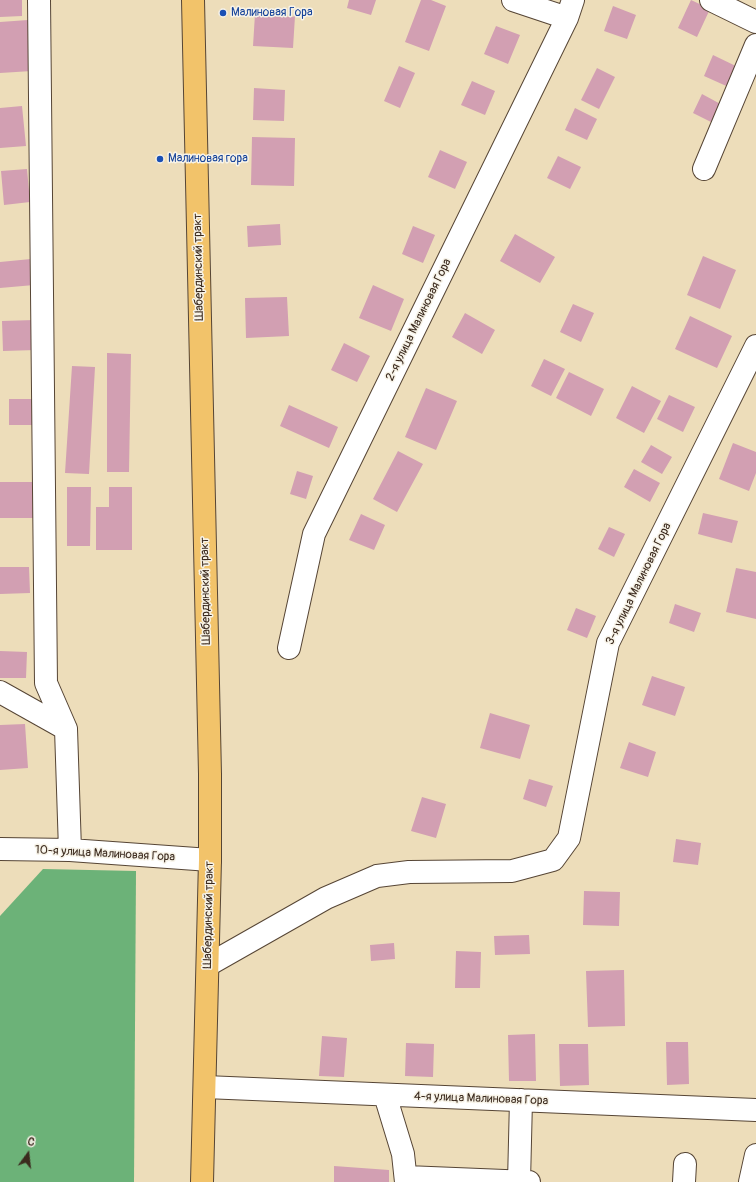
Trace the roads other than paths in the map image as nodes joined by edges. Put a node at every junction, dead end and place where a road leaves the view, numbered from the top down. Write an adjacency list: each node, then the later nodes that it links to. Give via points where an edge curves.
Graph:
1 (40, 0): 12 (street, via 46,683)
2 (194, 0): 15 (main road, Шабердинский тракт)
3 (513, 0): 5 (street)
4 (711, 0): 6 (street)
5 (570, 9): 10 (street, 2-я улица Малиновая Гора, via 314,534)
6 (756, 22)
7 (756, 45): 8 (street)
8 (704, 169)
9 (756, 346): 16 (street, 3-я улица Малиновая Гора, via 608,643 569,838 553,860 512,871 409,872 377,876 326,898)
10 (290, 648)
11 (0, 692): 12 (street)
12 (66, 730): 14 (street)
13 (0, 849): 14 (street, 10-я улица Малиновая Гора)
14 (70, 850): 15 (street, 10-я улица Малиновая Гора)
15 (210, 860): 16 (main road, Шабердинский тракт)
16 (208, 965): 17 (main road, Шабердинский тракт)
17 (205, 1087): 18 (street, 4-я улица Малиновая Гора); 23 (main road, Шабердинский тракт)
18 (385, 1095): 19 (street, 4-я улица Малиновая Гора); 22 (street, via 403,1154)
19 (521, 1100): 20 (street, 4-я улица Малиновая Гора); 24 (street)
20 (756, 1110)
21 (756, 1155): 26 (street)
22 (406, 1179): 24 (street)
23 (202, 1182)
24 (519, 1182): 25 (street)
25 (529, 1182)
26 (750, 1182)

